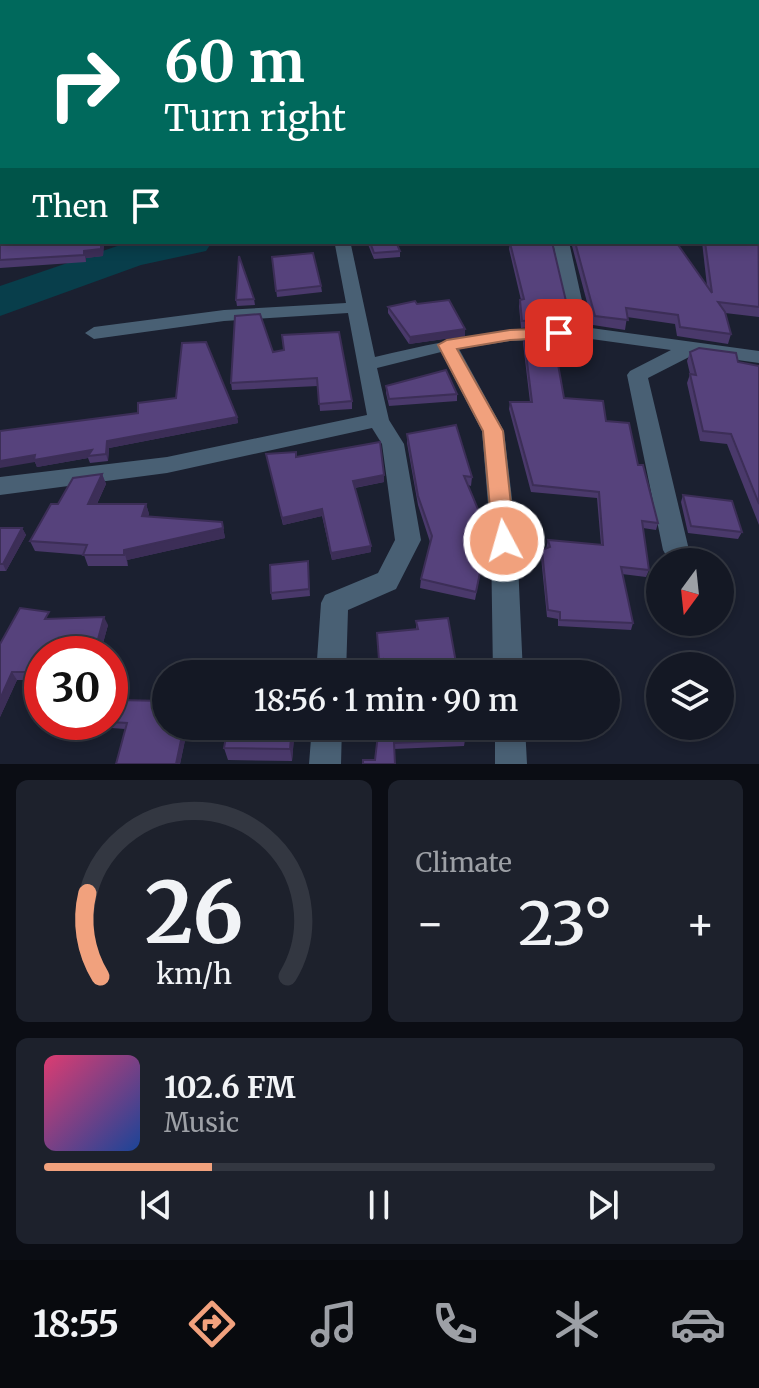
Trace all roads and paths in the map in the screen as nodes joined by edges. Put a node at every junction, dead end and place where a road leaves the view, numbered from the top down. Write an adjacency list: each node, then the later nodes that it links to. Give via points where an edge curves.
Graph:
1 (561, 244): 4 (street)
2 (343, 245): 3 (street)
3 (354, 308): 5 (street, via 177,319); 9 (street)
4 (584, 332): 6 (street, via 510,335); 7 (street)
5 (94, 333)
6 (447, 345): 9 (street); 14 (street, via 493,431)
7 (691, 348): 8 (street); 12 (street, via 637,375)
8 (759, 357)
9 (365, 365): 10 (street)
10 (378, 420): 11 (street, via 167,465); 13 (street, via 393,444 408,540 387,581 335,603)
11 (0, 486)
12 (676, 548)
13 (332, 660)
14 (508, 660)
15 (326, 740): 17 (street)
16 (510, 740): 18 (street)
17 (325, 764)
18 (511, 764)

